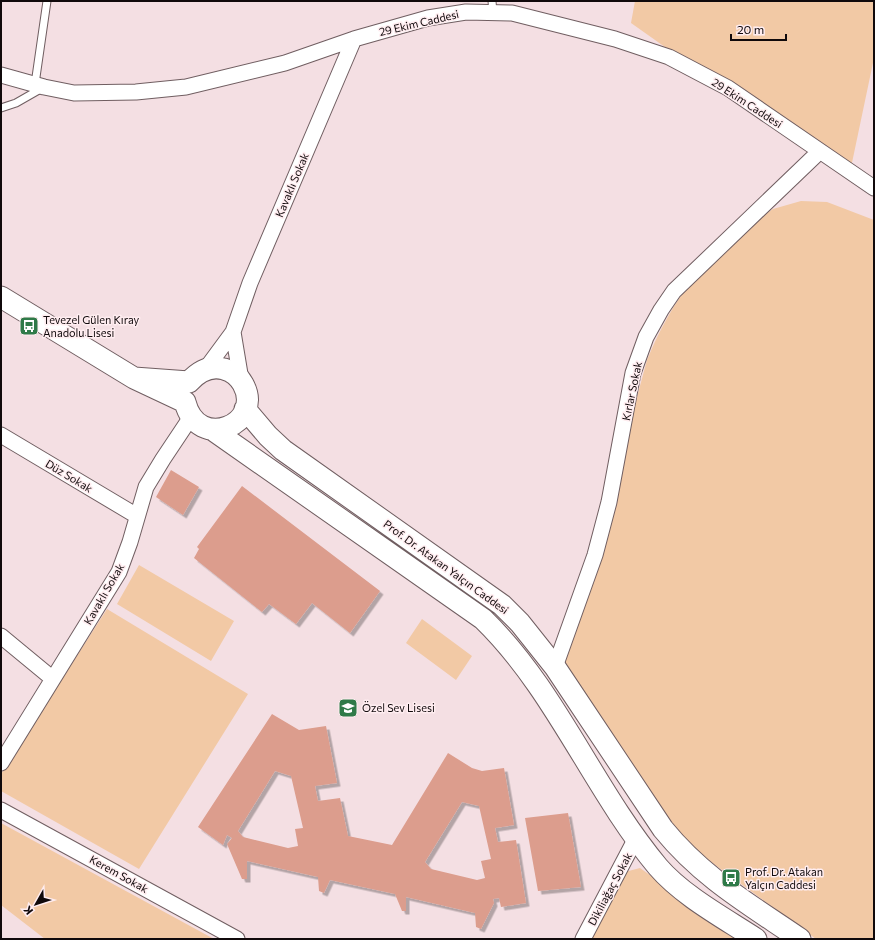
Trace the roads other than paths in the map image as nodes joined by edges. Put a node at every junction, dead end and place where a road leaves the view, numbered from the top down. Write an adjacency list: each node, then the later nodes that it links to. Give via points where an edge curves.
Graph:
1 (47, 1): 5 (lane)
2 (493, 7): 3 (street, 29 Ekim Caddesi, via 436,17); 7 (street, 29 Ekim Caddesi, via 615,39 669,57 728,88)
3 (354, 39): 5 (street, 29 Ekim Caddesi, via 285,63 186,87 136,92 74,92); 10 (street, Kavaklı Sokak, via 250,283)
4 (1, 75): 5 (street, 29 Ekim Caddesi)
5 (39, 86): 6 (lane, via 16,103)
6 (1, 108)
7 (819, 152): 8 (street, 29 Ekim Caddesi); 20 (street, Kırlar Sokak, via 674,291 646,337 633,373 609,502 596,555)
8 (874, 188)
9 (1, 297): 12 (main road, Prof. Dr. Atakan Yalçın Caddesi)
10 (233, 332): 11 (street); 13 (street)
11 (197, 376): 12 (main road); 13 (main road, via 214,368 233,373)
12 (134, 378): 15 (main road, Prof. Dr. Atakan Yalçın Caddesi)
13 (241, 380): 14 (main road, via 247,399)
14 (245, 409): 16 (main road, via 233,425); 20 (main road, Prof. Dr. Atakan Yalçın Caddesi, via 283,450 502,605 529,633)
15 (188, 410): 16 (main road, Prof. Dr. Atakan Yalçın Caddesi, via 204,428); 18 (street, Kavaklı Sokak, via 146,488)
16 (213, 430): 24 (main road, Prof. Dr. Atakan Yalçın Caddesi, via 464,604 499,635 536,682)
17 (1, 436): 18 (street, Düz Sokak)
18 (137, 516): 21 (street, Kavaklı Sokak, via 119,572)
19 (1, 636): 21 (street)
20 (555, 667): 28 (main road, Prof. Dr. Atakan Yalçın Caddesi, via 681,851 718,883)
21 (53, 679): 22 (street, Kavaklı Sokak)
22 (2, 760)
23 (1, 810): 25 (street, Kerem Sokak)
24 (636, 838): 26 (street, Dikiliağaç Sokak); 27 (main road, Prof. Dr. Atakan Yalçın Caddesi, via 659,868 679,885)
25 (237, 939)
26 (584, 939)
27 (756, 939)
28 (800, 939)

